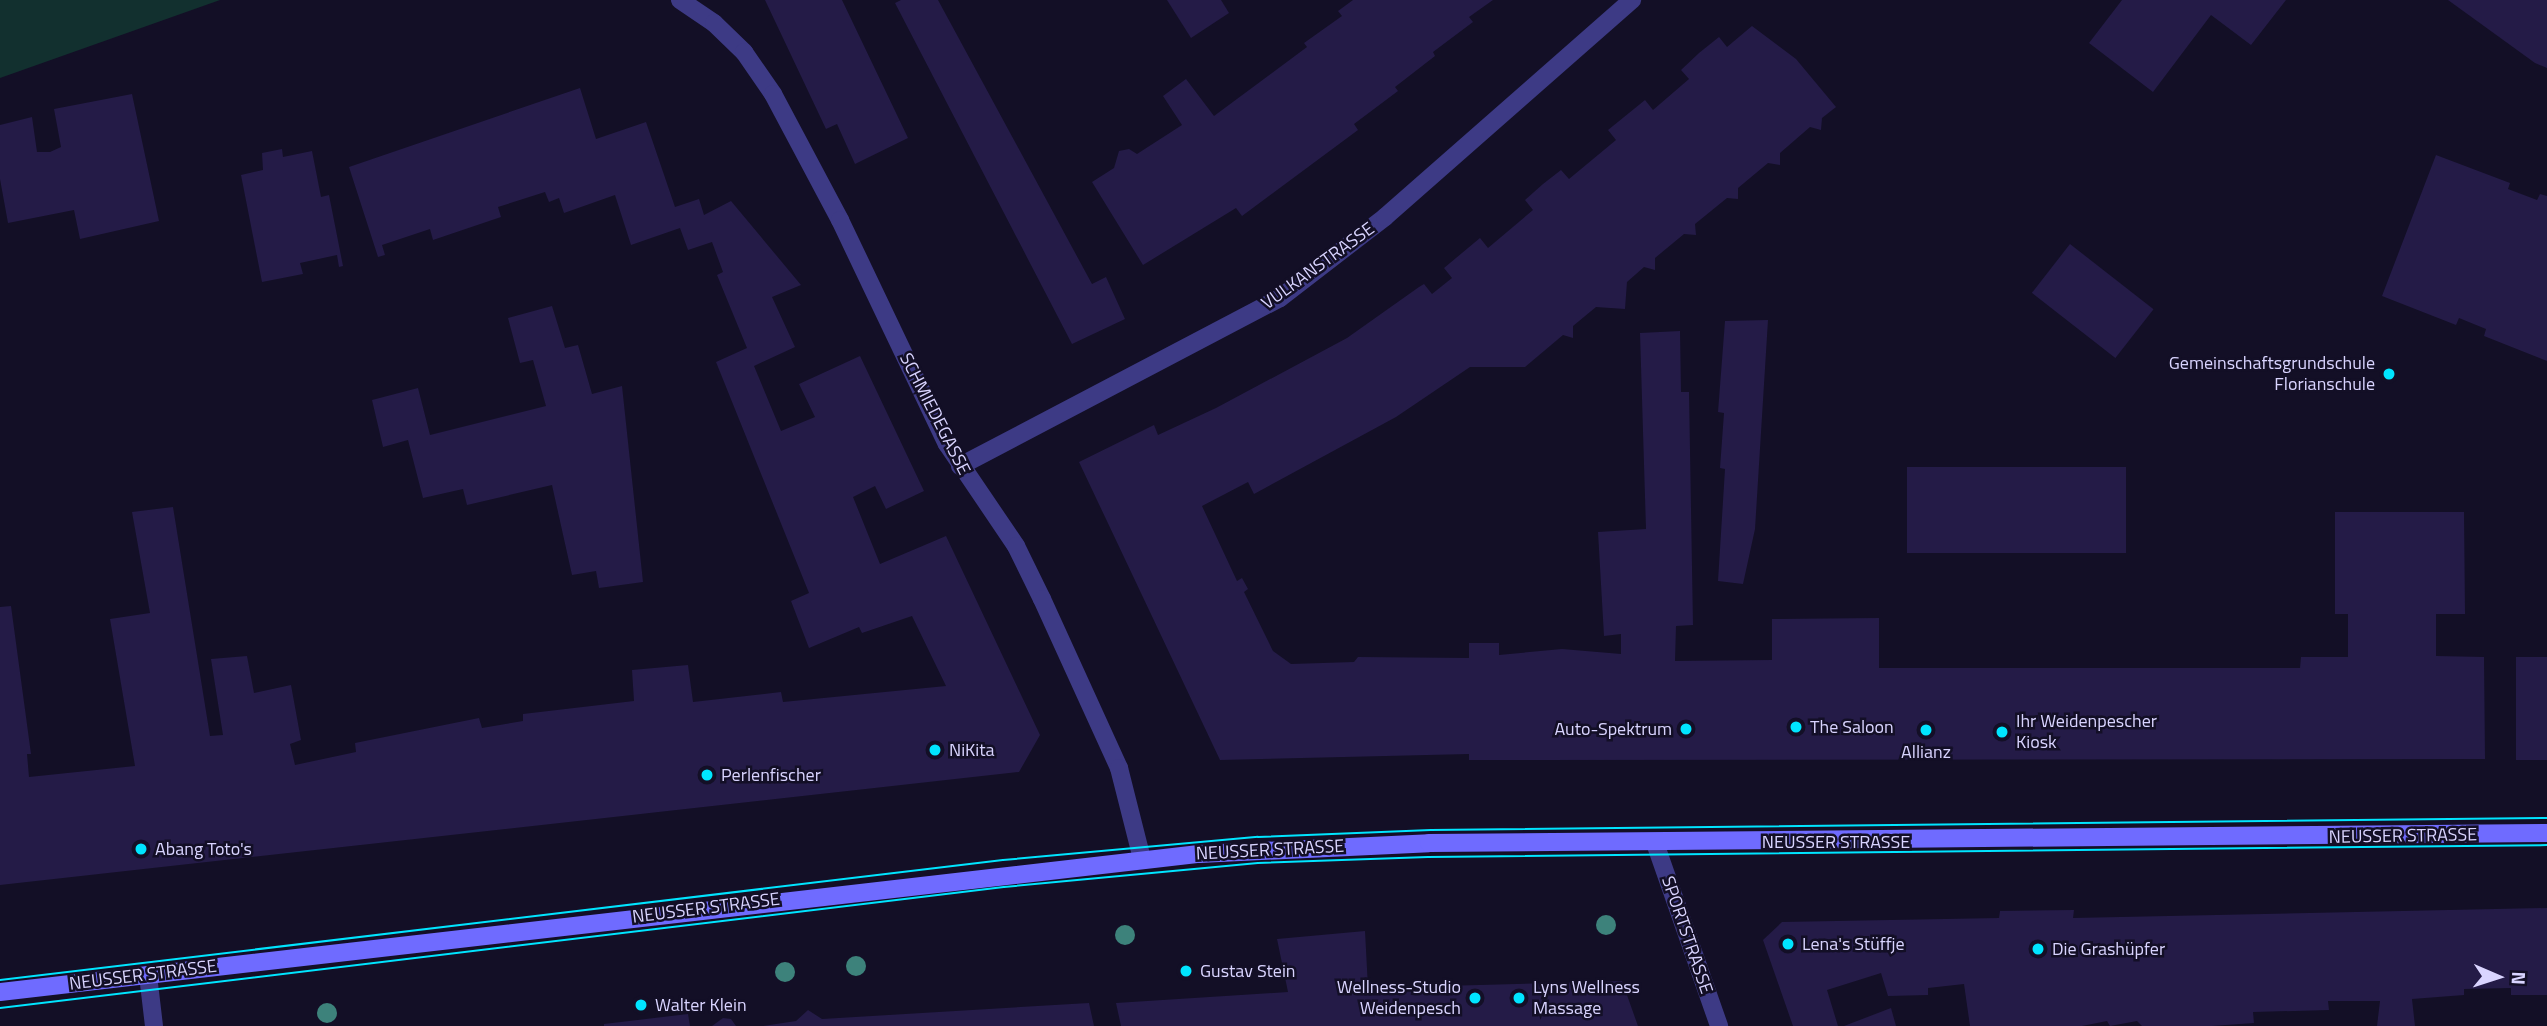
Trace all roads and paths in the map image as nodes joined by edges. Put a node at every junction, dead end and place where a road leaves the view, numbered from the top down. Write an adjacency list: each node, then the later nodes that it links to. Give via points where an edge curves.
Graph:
1 (680, 0): 3 (street, SCHMIEDEGASSE, via 714,23 744,52 773,94)
2 (1632, 0): 3 (street, VULKANSTRASSE, via 1385,217 1280,298)
3 (960, 466): 6 (street, SCHMIEDEGASSE, via 1016,546 1042,599 1119,768)
4 (2547, 833): 5 (main road, NEUSSER STRASSE)
5 (1655, 843): 6 (main road, NEUSSER STRASSE, via 1429,843); 10 (street, SPORTSTRASSE)
6 (1142, 859): 7 (main road, NEUSSER STRASSE)
7 (148, 975): 8 (main road, NEUSSER STRASSE); 9 (street)
8 (0, 992)
9 (154, 1026)
10 (1719, 1026)

